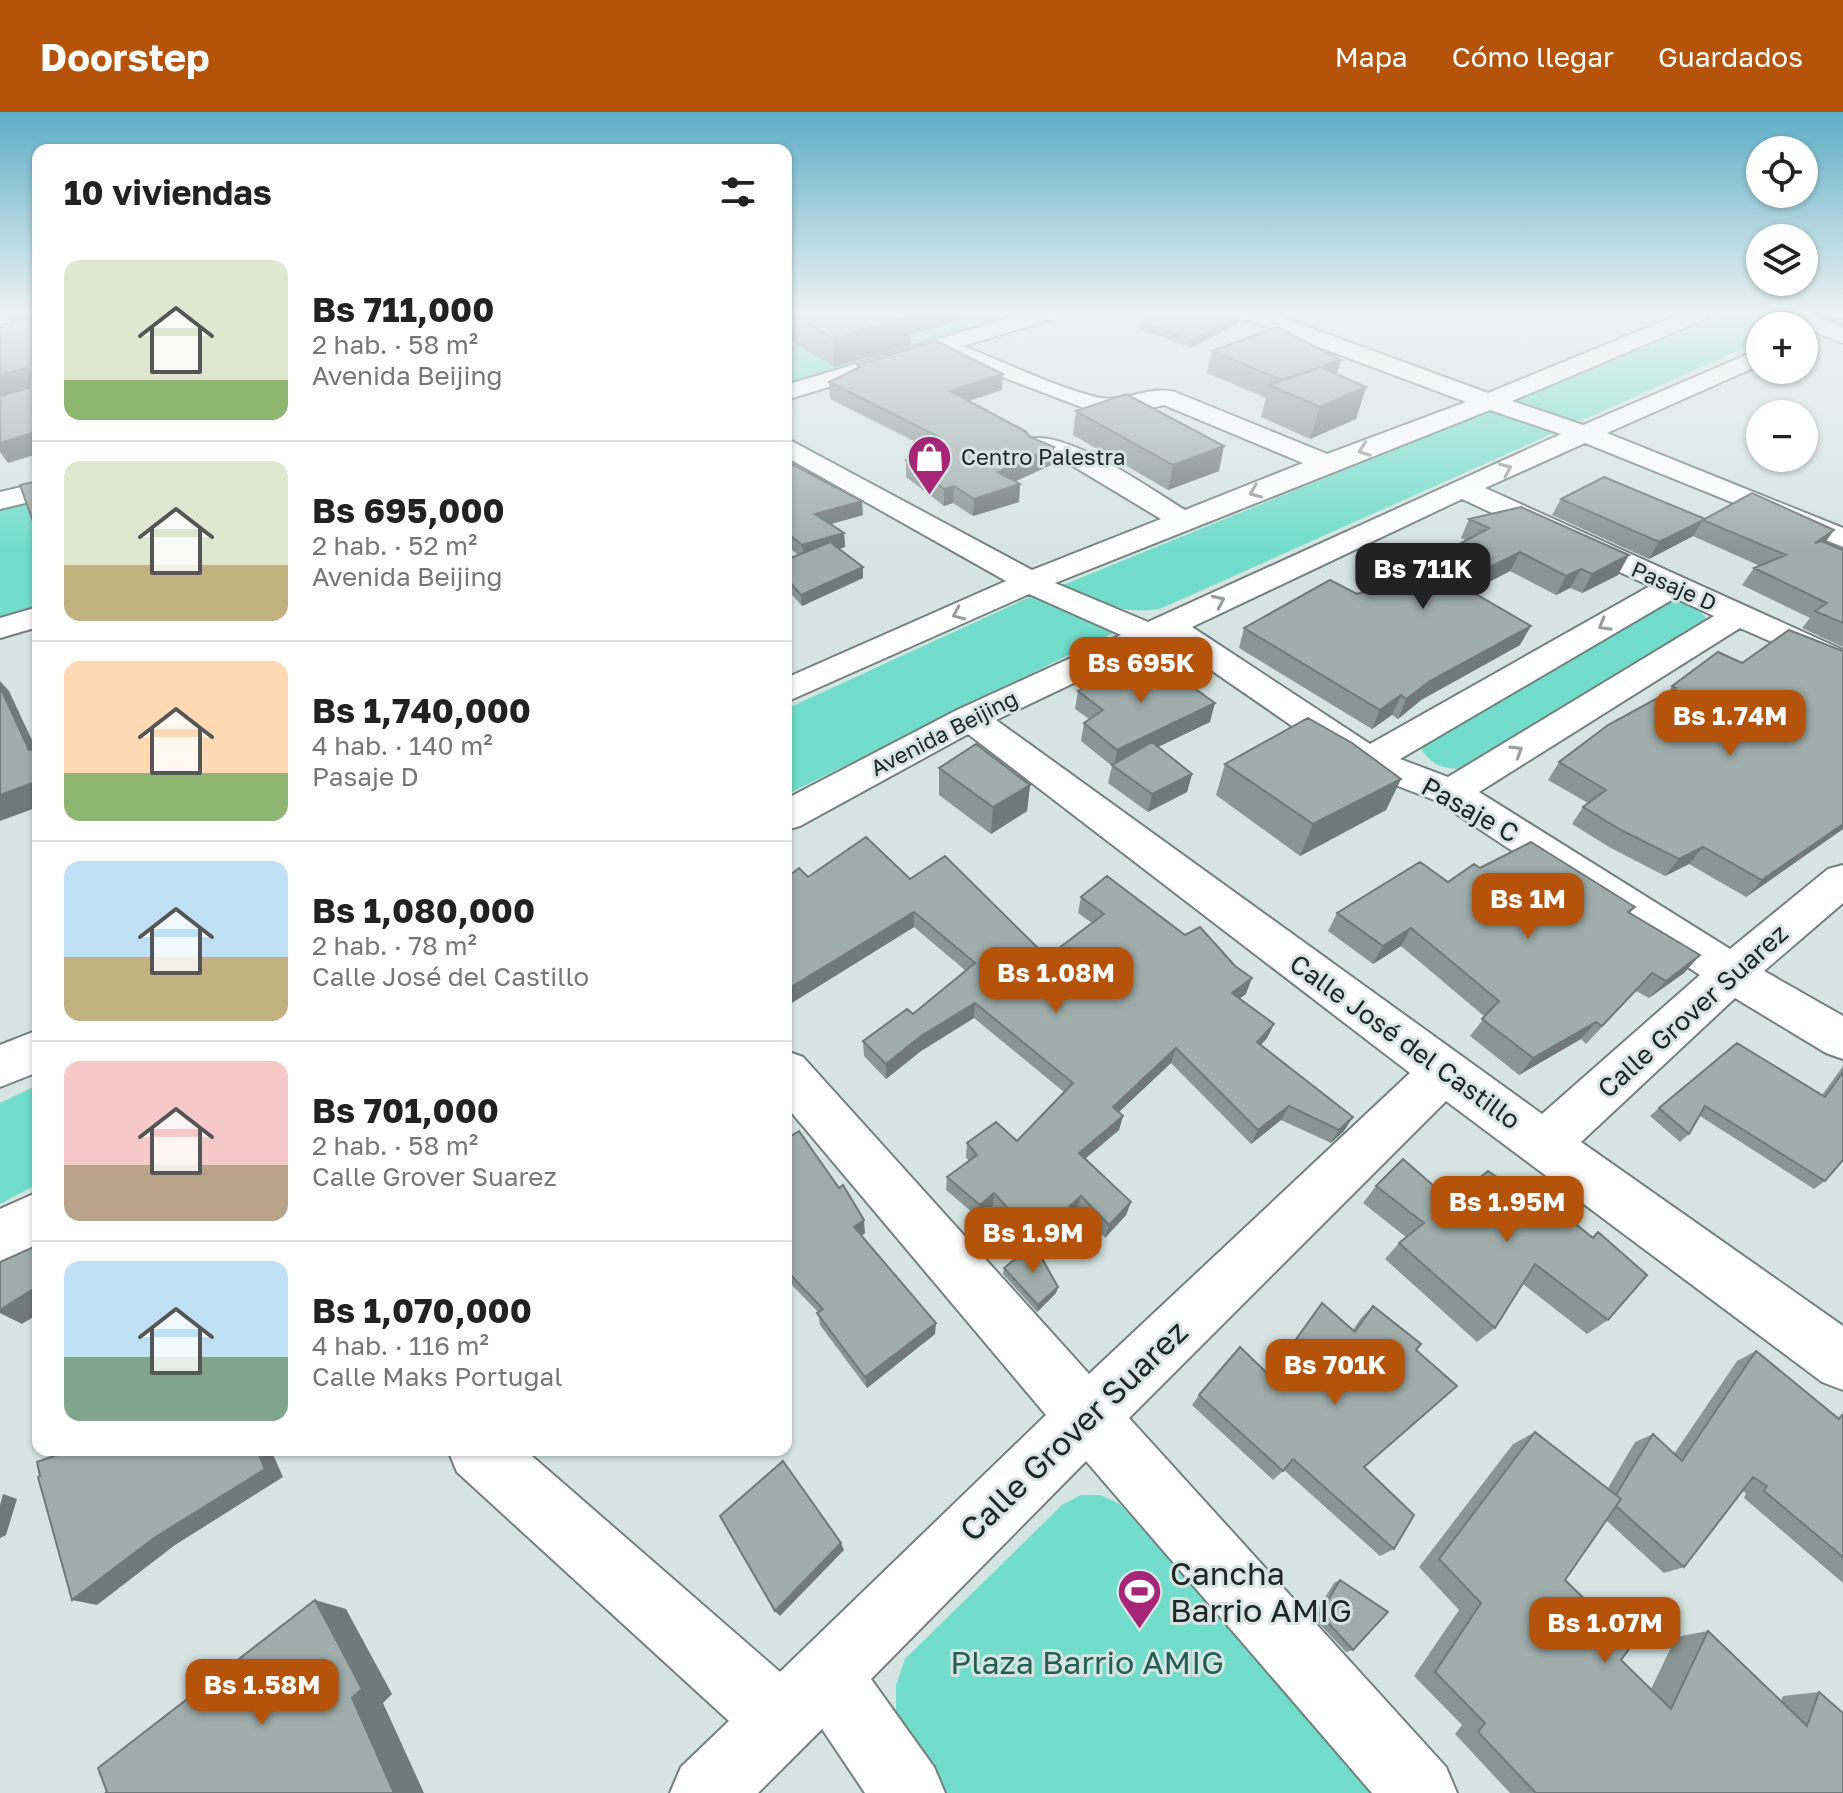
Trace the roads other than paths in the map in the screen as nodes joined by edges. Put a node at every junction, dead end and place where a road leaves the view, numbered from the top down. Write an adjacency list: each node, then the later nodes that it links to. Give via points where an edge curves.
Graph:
1 (1062, 392): 9 (street, via 1094,405 1124,406 1166,397)
2 (1463, 392): 5 (street)
3 (1512, 392): 5 (street)
4 (1679, 392): 6 (street, Avenida Beijing)
5 (1489, 402): 6 (street); 9 (street, one-way to 9)
6 (1586, 434): 10 (street, Avenida Beijing, one-way to 6); 14 (street)
7 (1038, 445): 13 (street, via 1072,454)
8 (792, 449): 15 (street, Pasaje C)
9 (1327, 463): 13 (street, one-way to 13)
10 (1462, 488): 16 (street, Pasaje D); 18 (street, Avenida Beijing, one-way to 10)
11 (32, 493): 12 (street)
12 (0, 501)
13 (1184, 521): 15 (street)
14 (1843, 538)
15 (1030, 582): 18 (street, Pasaje C); 20 (street, one-way to 20)
16 (1672, 586): 17 (street, Pasaje D); 22 (street, one-way to 22)
17 (1739, 614): 19 (street, Pasaje D); 23 (street, one-way to 17)
18 (1158, 630): 21 (street, Avenida Beijing); 22 (street, Pasaje C)
19 (1843, 663)
20 (792, 688)
21 (970, 718): 24 (street, Avenida Beijing); 30 (street, Calle José del Castillo)
22 (1369, 761): 23 (street, Pasaje C)
23 (1451, 792): 26 (street, Pasaje C)
24 (792, 813)
25 (1843, 880): 26 (street, Calle Grover Suarez)
26 (1732, 973): 27 (street, Pasaje C); 32 (street, Calle Grover Suarez)
27 (1843, 1039)
28 (32, 1053): 29 (street)
29 (0, 1067)
30 (1444, 1072): 32 (street, Calle José del Castillo); 36 (street, Calle Grover Suarez)
31 (792, 1078): 36 (street)
32 (1544, 1144): 35 (street, Calle José del Castillo)
33 (32, 1220): 34 (street)
34 (0, 1237)
35 (1843, 1361)
36 (1087, 1417): 38 (street, Calle Grover Suarez); 41 (street)
37 (487, 1456): 38 (street)
38 (803, 1696): 39 (street, Calle Grover Suarez); 40 (street)
39 (707, 1793)
40 (908, 1793)
41 (1420, 1793)

